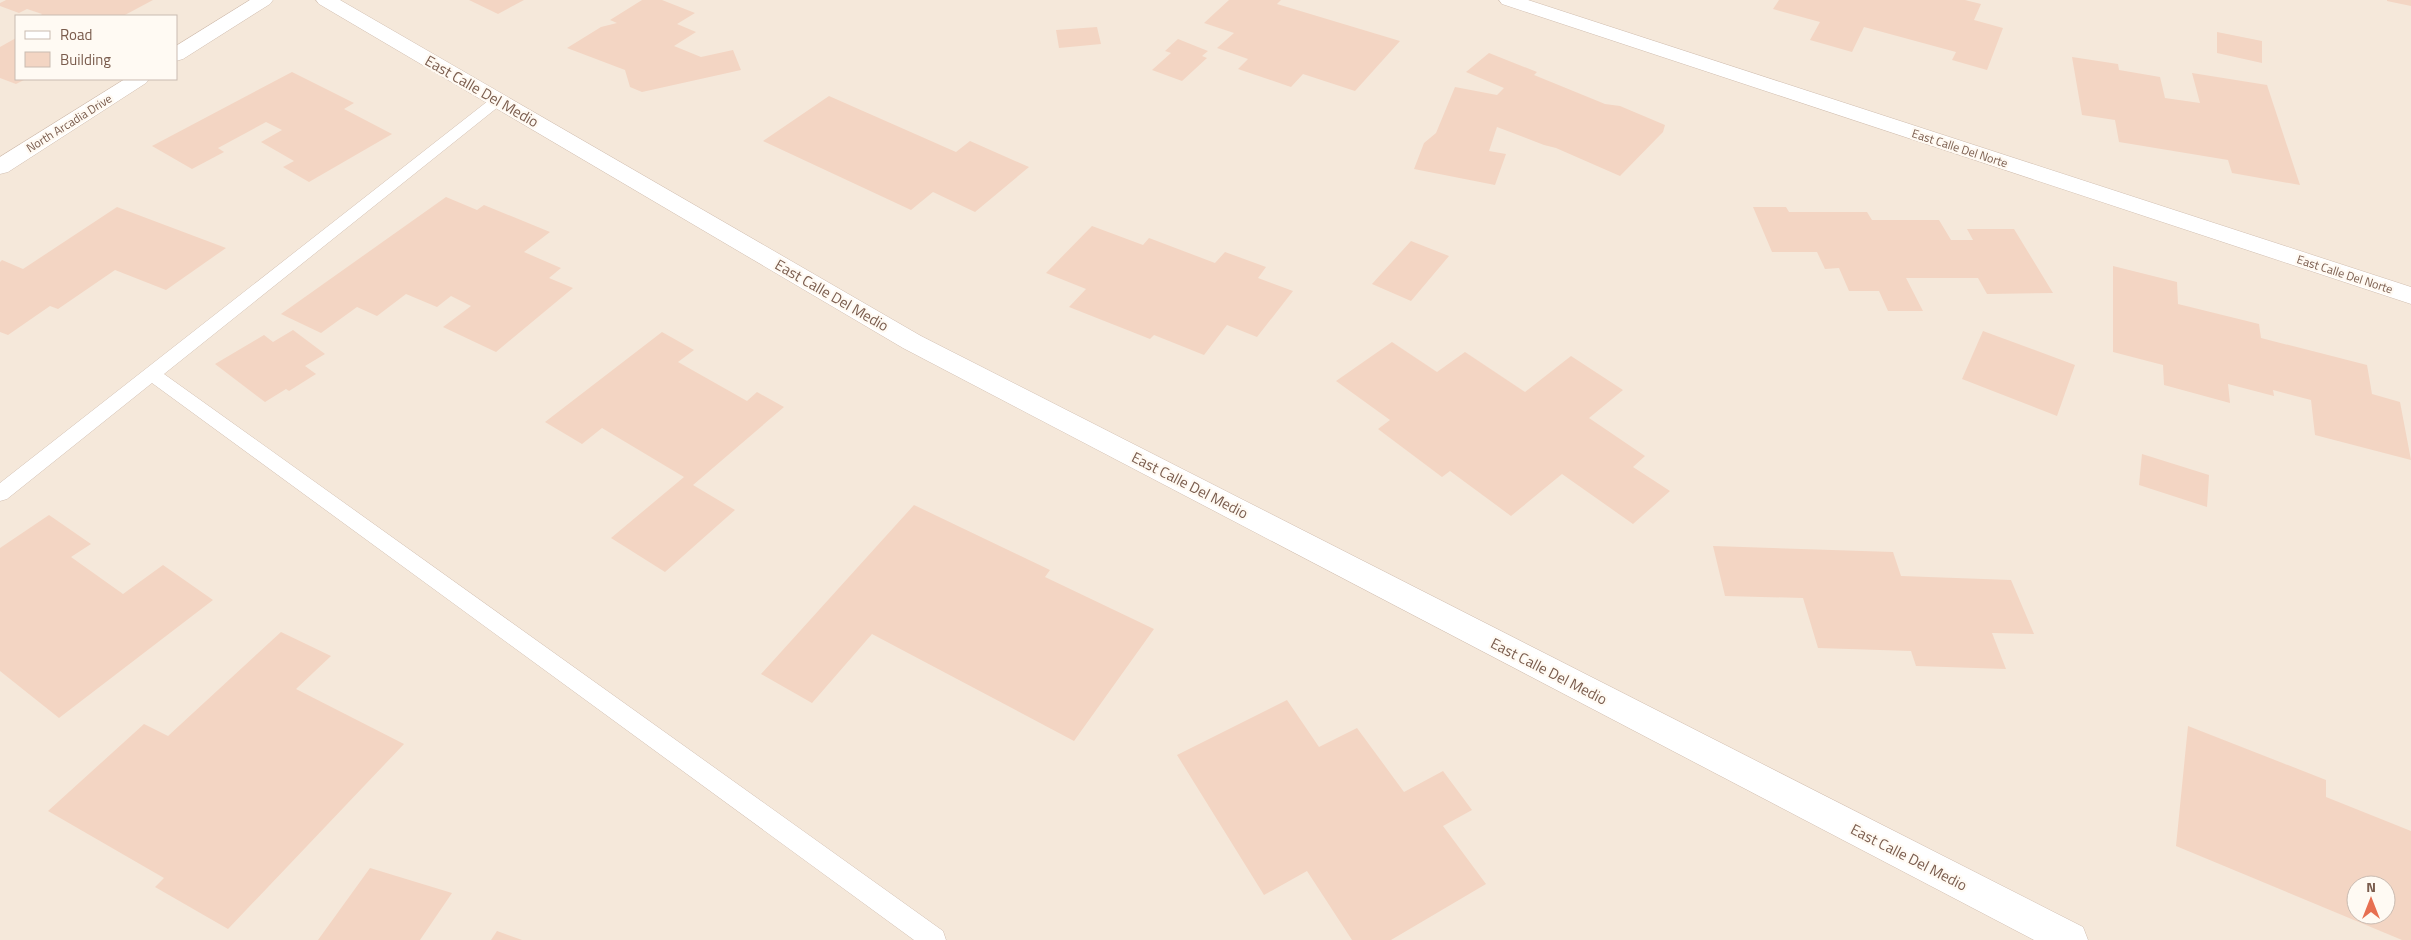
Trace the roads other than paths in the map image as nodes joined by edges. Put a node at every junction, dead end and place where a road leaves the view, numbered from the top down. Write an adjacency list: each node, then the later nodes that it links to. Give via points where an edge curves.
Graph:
1 (263, 0): 4 (street)
2 (326, 0): 6 (street, East Calle Del Medio)
3 (1509, 0): 8 (street, East Calle Del Norte)
4 (178, 54)
5 (137, 80): 7 (street, North Arcadia Drive)
6 (498, 100): 9 (lane); 12 (street, East Calle Del Medio, via 912,342)
7 (0, 167)
8 (2411, 296)
9 (152, 374): 10 (lane); 11 (lane)
10 (0, 494)
11 (934, 940)
12 (2070, 940)

